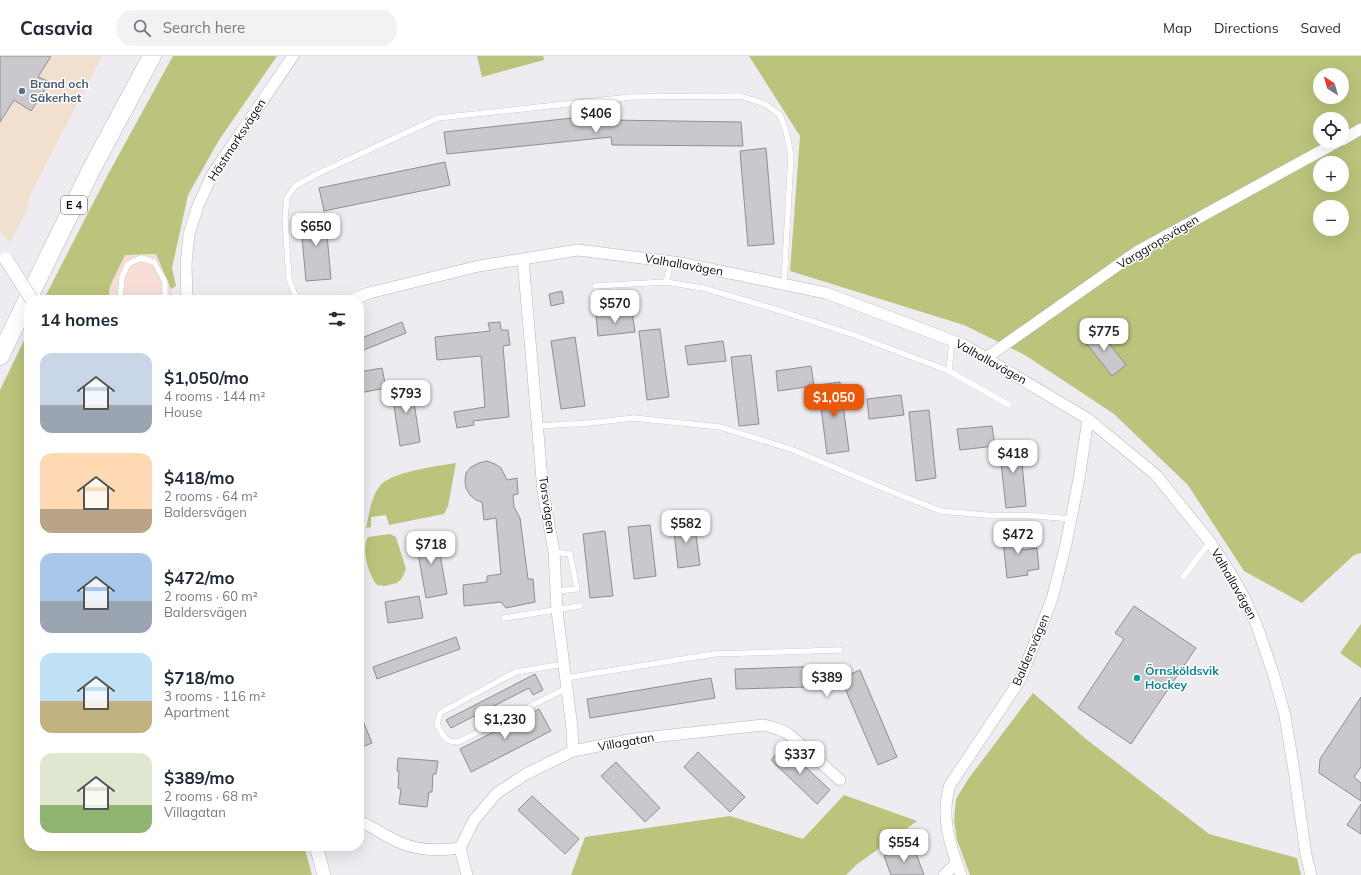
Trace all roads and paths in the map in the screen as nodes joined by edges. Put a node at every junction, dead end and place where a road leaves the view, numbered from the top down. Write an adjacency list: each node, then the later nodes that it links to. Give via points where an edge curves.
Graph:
1 (152, 56): 13 (highway, E 4, via 92,168)
2 (293, 56): 16 (street, Hästmarksvägen, via 212,175 198,206 189,234)
3 (1361, 129): 4 (street, Varggropsvägen)
4 (1349, 136)
5 (1326, 148): 22 (street, Varggropsvägen, via 1138,251)
6 (3, 255): 12 (street, bridge)
7 (523, 259): 8 (street, Valhallavägen, via 578,250); 18 (street, Valhallavägen, via 473,267); 26 (street, Torsvägen)
8 (670, 261): 9 (lane); 10 (street, Valhallavägen)
9 (666, 282): 11 (lane); 23 (lane, via 703,288 781,311)
10 (784, 284): 17 (lane, via 791,155 780,115 765,104 740,96 631,97 438,118 295,186 287,198 285,218 289,279); 20 (street, Valhallavägen, via 826,293)
11 (595, 286)
12 (29, 295)
13 (30, 295)
14 (120, 295): 15 (lane, via 122,277 128,264 141,258 154,262 165,282)
15 (165, 295)
16 (186, 295)
17 (295, 295)
18 (364, 295)
19 (24, 307): 21 (highway, E 4)
20 (952, 340): 22 (street, Valhallavägen, via 964,344); 23 (lane)
21 (0, 356)
22 (986, 358): 25 (street, Valhallavägen)
23 (949, 371): 24 (lane)
24 (1008, 405)
25 (1088, 419): 27 (street, Baldersvägen); 28 (street, Valhallavägen, via 1156,475)
26 (538, 426): 27 (lane, via 634,418 720,427 793,450 941,511); 29 (street, Torsvägen, via 543,491)
27 (1071, 519): 43 (street, Baldersvägen, via 1052,599 1020,680 950,785 945,814 947,832)
28 (1210, 542): 30 (lane); 48 (street, Valhallavägen, via 1244,597 1258,626 1274,676 1285,716 1306,855)
29 (554, 552): 31 (street, Torsvägen); 31 (lane, via 570,554 577,589)
30 (1183, 577)
31 (556, 591): 33 (street, Torsvägen)
32 (580, 606): 33 (lane)
33 (557, 610): 34 (lane); 36 (street, Torsvägen)
34 (504, 618)
35 (840, 650): 37 (lane, via 714,654)
36 (564, 664): 37 (street, Torsvägen); 37 (lane, via 516,672 440,713 437,724 446,739 458,742)
37 (566, 683): 38 (street, Torsvägen)
38 (573, 752): 39 (street, Villagatan, via 634,739 764,725 778,728 790,735); 41 (street, Villagatan, via 526,774 497,793 474,820)
39 (840, 780)
40 (364, 824): 41 (street, via 410,847 432,850)
41 (460, 848): 45 (street)
42 (317, 851): 44 (street)
43 (957, 863): 46 (street); 47 (street, Baldersvägen)
44 (324, 875)
45 (467, 875)
46 (944, 875)
47 (962, 875)
48 (1312, 875)

